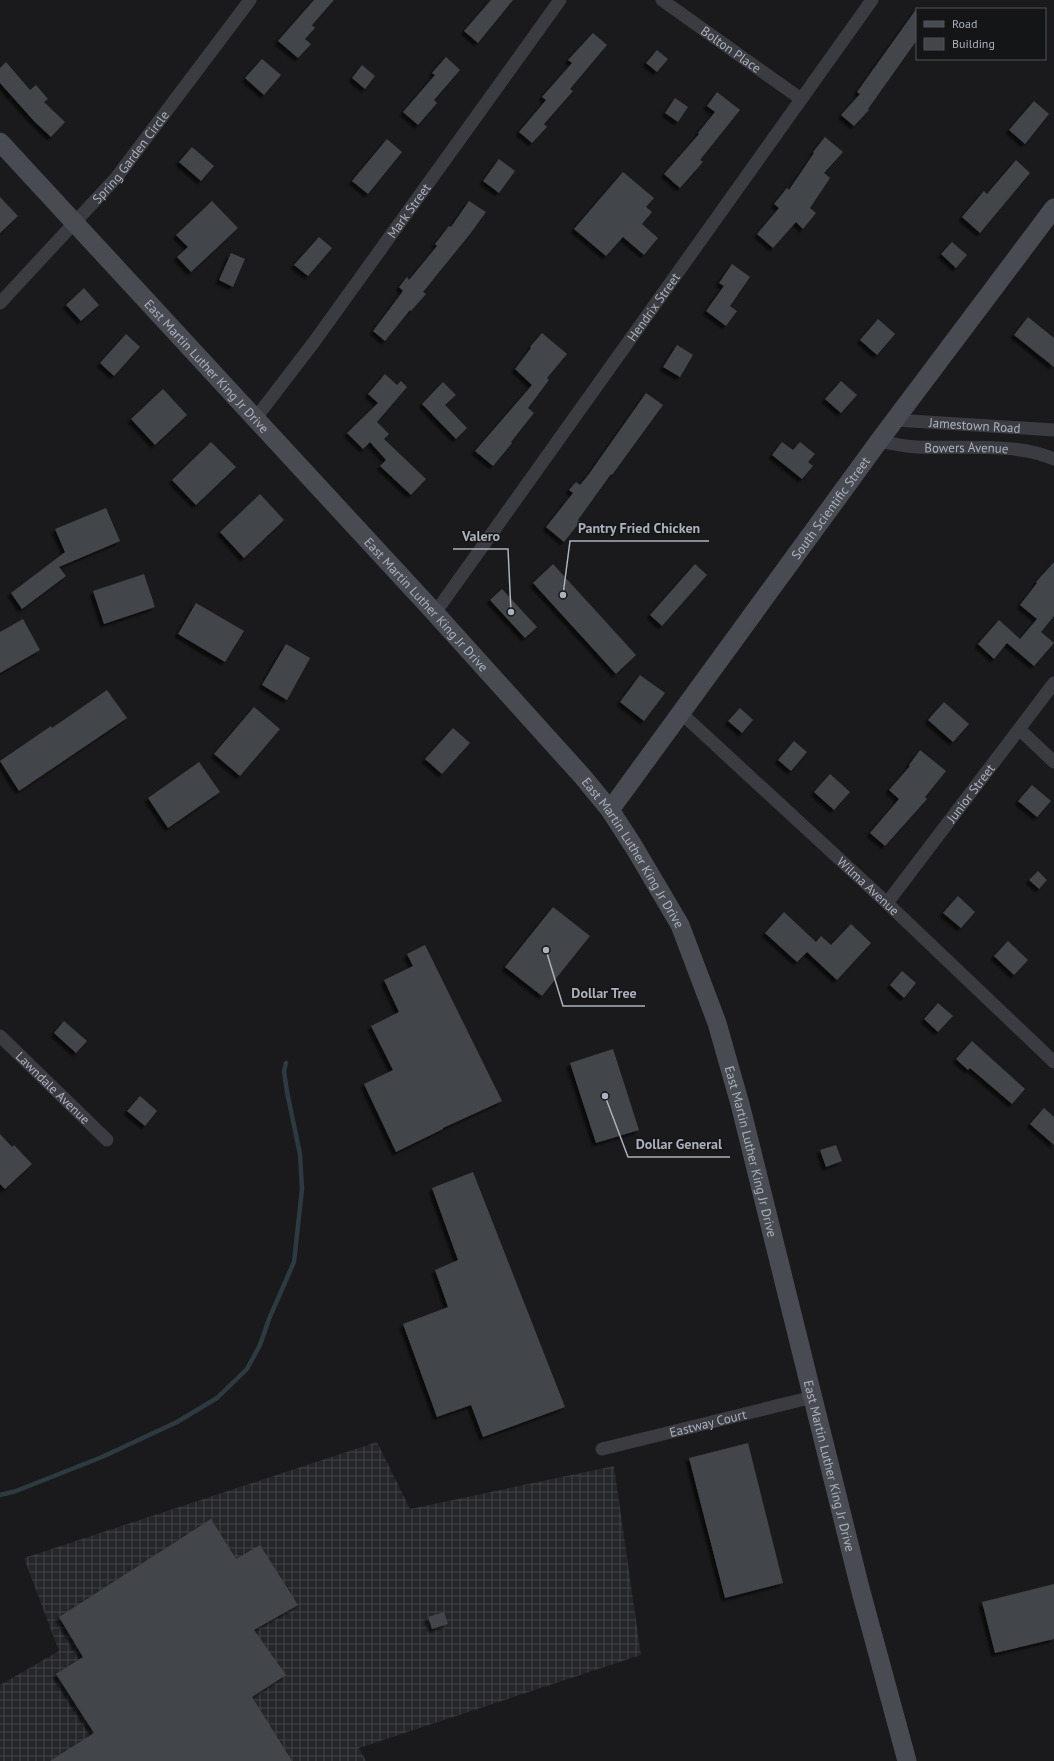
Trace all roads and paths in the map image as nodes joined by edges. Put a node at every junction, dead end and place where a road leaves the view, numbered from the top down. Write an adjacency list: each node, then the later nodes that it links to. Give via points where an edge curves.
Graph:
1 (250, 0): 8 (street, Spring Garden Circle, via 116,178)
2 (560, 0): 10 (street, Mark Street, via 314,342)
3 (662, 0): 5 (street, Bolton Place)
4 (872, 0): 5 (street, Hendrix Street)
5 (801, 98): 15 (street, Hendrix Street)
6 (0, 142): 8 (main road, East Martin Luther King Jr Drive)
7 (1054, 208): 11 (main road, South Scientific Street)
8 (74, 223): 9 (street, Spring Garden Circle); 10 (main road, East Martin Luther King Jr Drive)
9 (0, 303)
10 (255, 419): 15 (main road, East Martin Luther King Jr Drive)
11 (895, 420): 12 (street, Jamestown Road); 13 (main road, South Scientific Street)
12 (1054, 430)
13 (879, 441): 14 (street, Bowers Avenue, via 916,447 1006,449 1035,452); 17 (main road, South Scientific Street)
14 (1054, 459)
15 (435, 614): 20 (main road, East Martin Luther King Jr Drive)
16 (1054, 683): 18 (street, Junior Street)
17 (681, 712): 20 (main road, South Scientific Street); 21 (street, Wilma Avenue)
18 (1019, 729): 19 (street); 21 (street, Junior Street)
19 (1054, 762)
20 (610, 810): 25 (main road, East Martin Luther King Jr Drive, via 680,925 717,1023 740,1104)
21 (887, 903): 23 (street, Wilma Avenue)
22 (0, 1036): 24 (street, Lawndale Avenue)
23 (1054, 1062)
24 (107, 1140)
25 (813, 1397): 26 (street, Eastway Court); 27 (main road, East Martin Luther King Jr Drive, via 860,1588)
26 (602, 1449)
27 (907, 1761)

